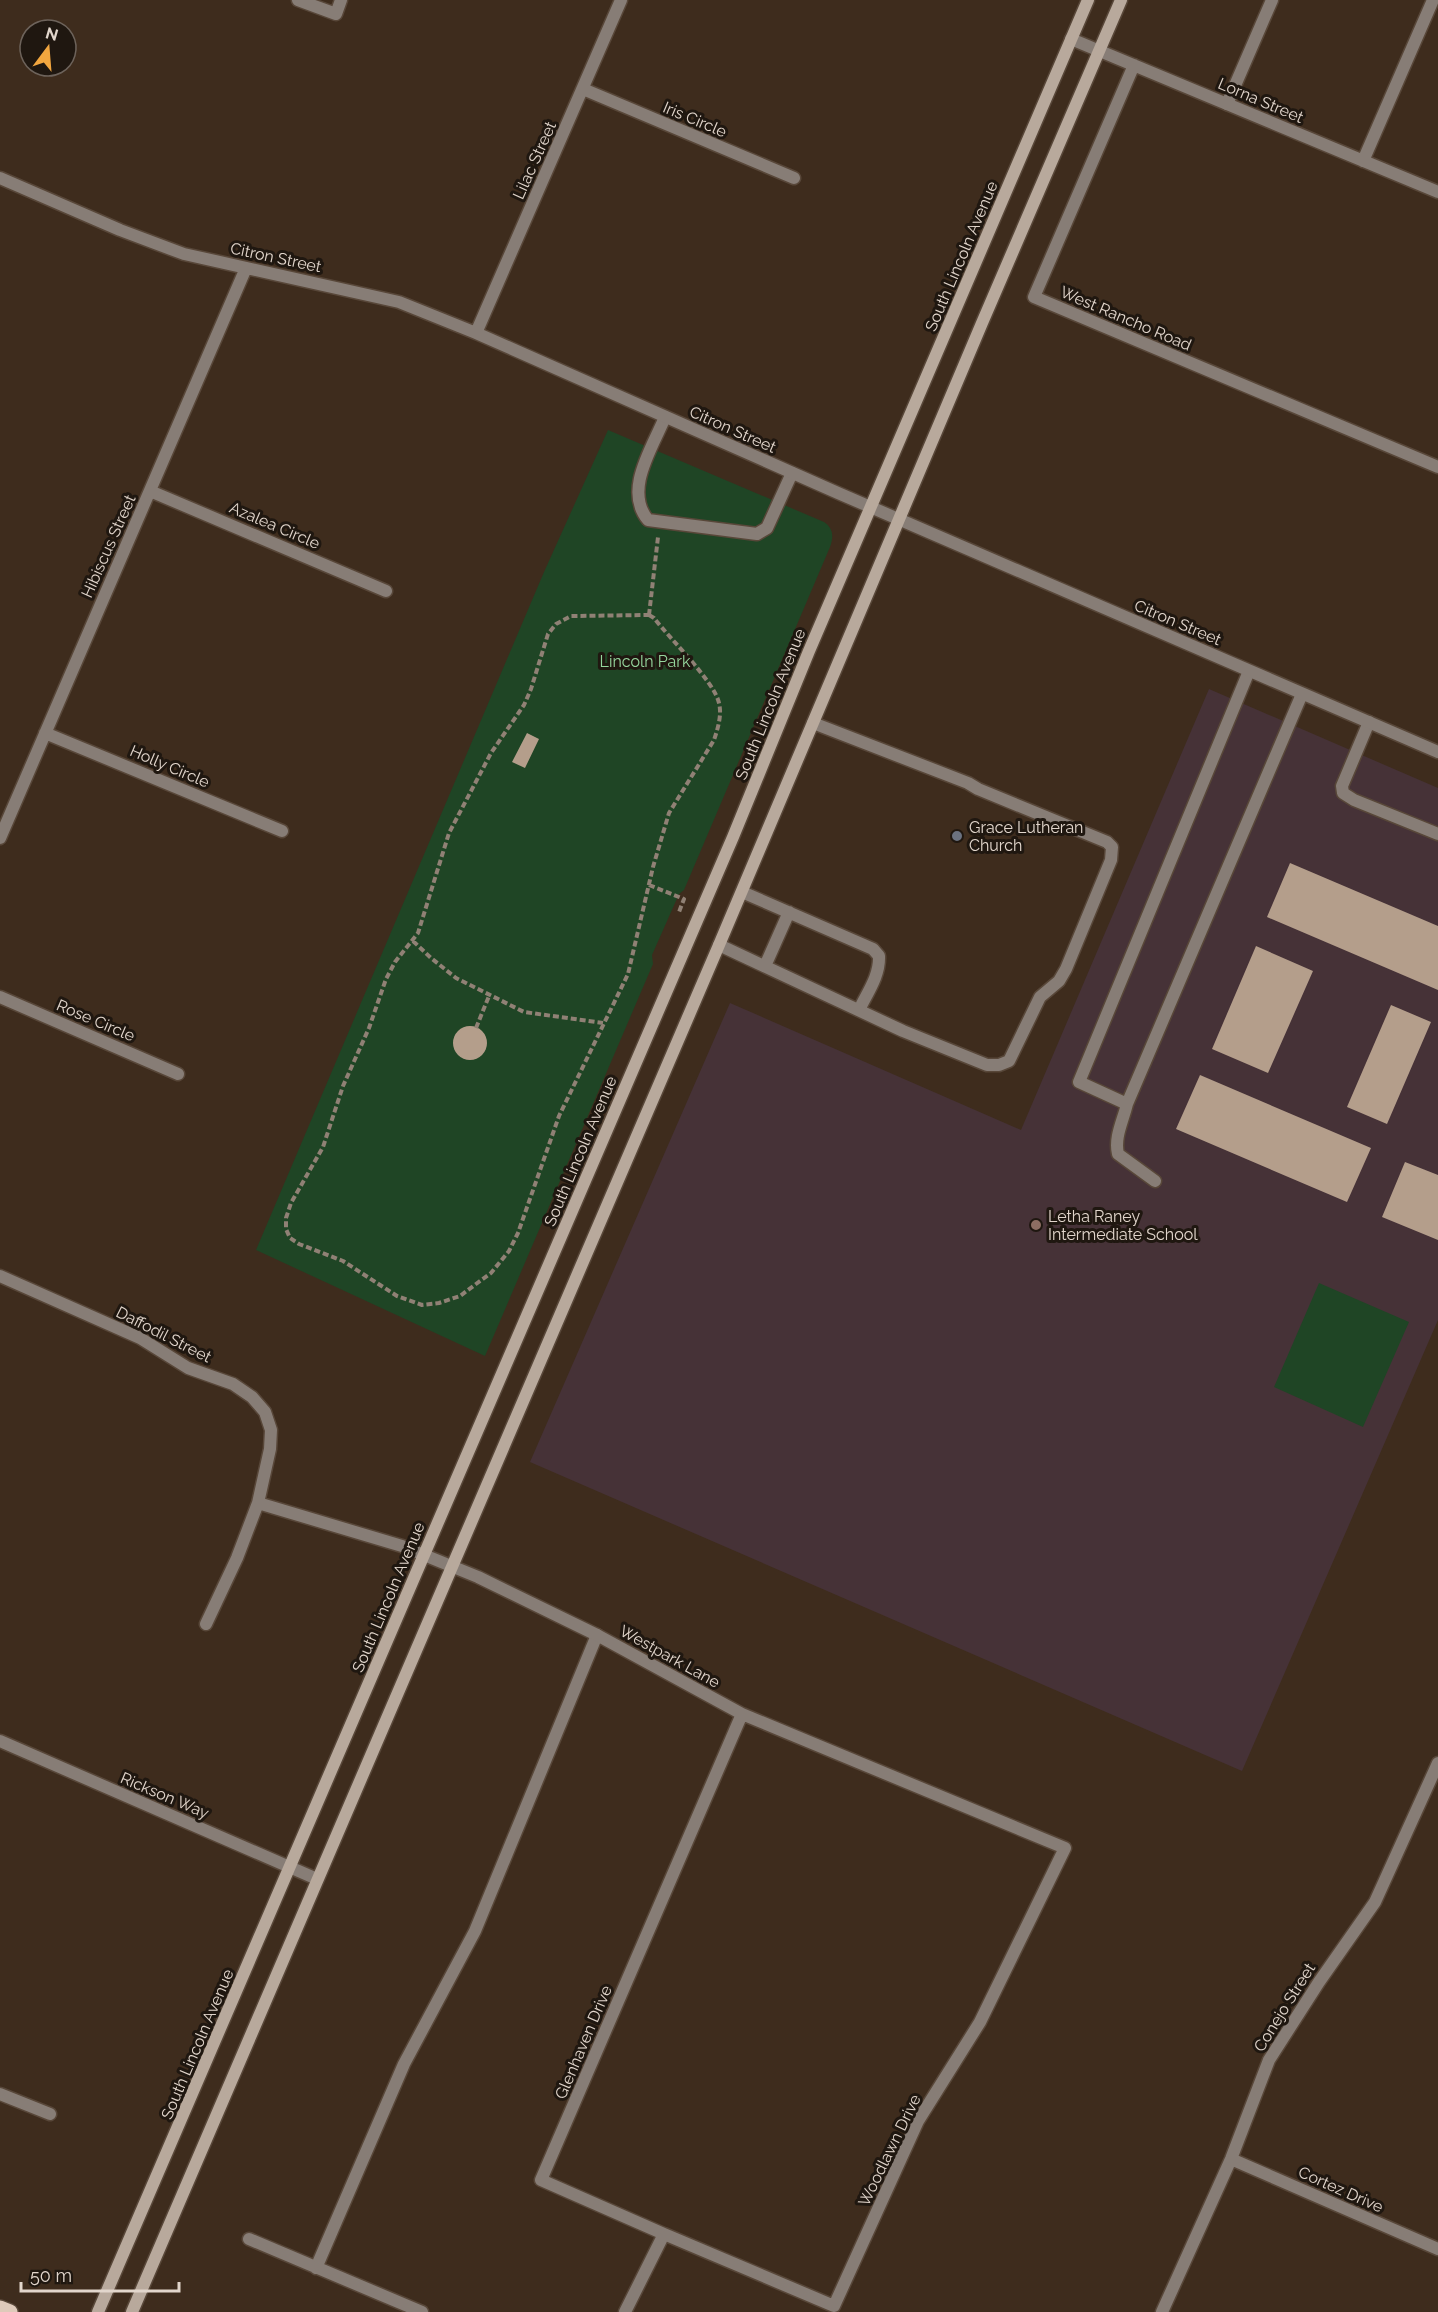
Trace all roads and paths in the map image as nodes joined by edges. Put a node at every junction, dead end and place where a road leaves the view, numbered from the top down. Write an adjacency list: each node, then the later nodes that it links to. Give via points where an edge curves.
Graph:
1 (298, 0): 2 (street, via 336,14)
2 (341, 0)
3 (621, 0): 11 (street, Lilac Street)
4 (1088, 0): 8 (main road, South Lincoln Avenue)
5 (1121, 0): 9 (main road)
6 (1272, 0): 12 (street)
7 (1433, 0): 13 (street)
8 (1071, 39): 9 (street, Lorna Street); 23 (main road, South Lincoln Avenue)
9 (1100, 51): 10 (street, Lorna Street); 24 (main road)
10 (1134, 65): 12 (street, Lorna Street); 20 (street, West Rancho Road, via 1034,297)
11 (583, 89): 15 (street, Iris Circle); 18 (street, Lilac Street)
12 (1227, 104): 13 (street, Lorna Street)
13 (1363, 161): 16 (street, Lorna Street)
14 (0, 178): 17 (street, Citron Street, via 184,254)
15 (794, 178)
16 (1438, 192)
17 (246, 267): 18 (street, Citron Street, via 399,302); 22 (street, Hibiscus Street)
18 (476, 333): 19 (street, Citron Street)
19 (665, 417): 21 (street, Citron Street); 25 (street, via 638,480 643,514 648,520)
20 (1438, 467)
21 (792, 472): 23 (street, Citron Street); 25 (street, via 767,528 757,534)
22 (150, 491): 26 (street, Azalea Circle); 32 (street, Hibiscus Street)
23 (871, 507): 24 (street, Citron Street); 54 (main road, South Lincoln Avenue)
24 (899, 519): 28 (street, Citron Street); 31 (main road)
25 (660, 521): 27 (path)
26 (386, 591)
27 (649, 615): 37 (path, via 714,688 720,705 714,740 669,813); 41 (path, via 571,616 548,634 524,705 491,753 449,833)
28 (1249, 671): 29 (street, Citron Street); 50 (street, via 1079,1082)
29 (1302, 694): 30 (street, Citron Street); 50 (street)
30 (1369, 722): 33 (street, Citron Street); 35 (street, via 1342,786 1343,793)
31 (813, 723): 38 (main road); 46 (street, via 968,783 1112,847 1113,854 1066,969 1059,981 1040,997 1009,1061 987,1065)
32 (45, 733): 34 (street, Holly Circle); 36 (street, Hibiscus Street)
33 (1438, 752)
34 (282, 831)
35 (1438, 834)
36 (0, 838)
37 (649, 885): 39 (path, via 684,899); 47 (path, via 632,964)
38 (742, 892): 40 (street); 42 (main road)
39 (679, 912)
40 (789, 912): 43 (street); 46 (street, via 879,956 877,974)
41 (413, 941): 44 (path, via 456,978); 47 (path, via 386,979 323,1147 286,1218 290,1238 343,1261 408,1301 422,1305 460,1296 491,1273 509,1251 559,1116)
42 (719, 945): 43 (street); 55 (main road)
43 (765, 966): 46 (street)
44 (489, 996): 47 (path, via 524,1012); 48 (path)
45 (0, 997): 49 (street, Rose Circle)
46 (858, 1010)
47 (603, 1023)
48 (476, 1028)
49 (178, 1074)
50 (1128, 1104): 51 (street, via 1115,1141 1118,1154)
51 (1155, 1181)
52 (0, 1276): 53 (street, Daffodil Street, via 105,1321 188,1368 233,1384 252,1397 265,1412 271,1430)
53 (258, 1503): 54 (street, Westpark Lane); 56 (street, Daffodil Street)
54 (424, 1555): 55 (street, Westpark Lane); 62 (main road, South Lincoln Avenue)
55 (451, 1566): 57 (street, Westpark Lane); 63 (main road)
56 (206, 1624)
57 (597, 1635): 58 (street, Westpark Lane); 70 (street, via 475,1931 404,2064)
58 (742, 1714): 61 (street, Westpark Lane); 67 (street, Glenhaven Drive, via 541,2180)
59 (0, 1741): 62 (street, Rickson Way)
60 (1438, 1763): 66 (street, Conejo Street, via 1375,1902 1269,2060)
61 (1065, 1848): 67 (street, Woodlawn Drive, via 980,2022 918,2121 834,2306)
62 (289, 1867): 63 (street, Rickson Way); 73 (main road, South Lincoln Avenue)
63 (317, 1879): 74 (main road)
64 (0, 2094): 65 (street)
65 (50, 2114)
66 (1231, 2159): 69 (street, Cortez Drive); 77 (street, Conejo Street)
67 (664, 2234): 76 (street)
68 (249, 2239): 70 (street)
69 (1438, 2249)
70 (316, 2268): 75 (street)
71 (0, 2308): 72 (main road)
72 (10, 2312)
73 (98, 2312)
74 (132, 2312)
75 (422, 2312)
76 (625, 2312)
77 (1162, 2312)

